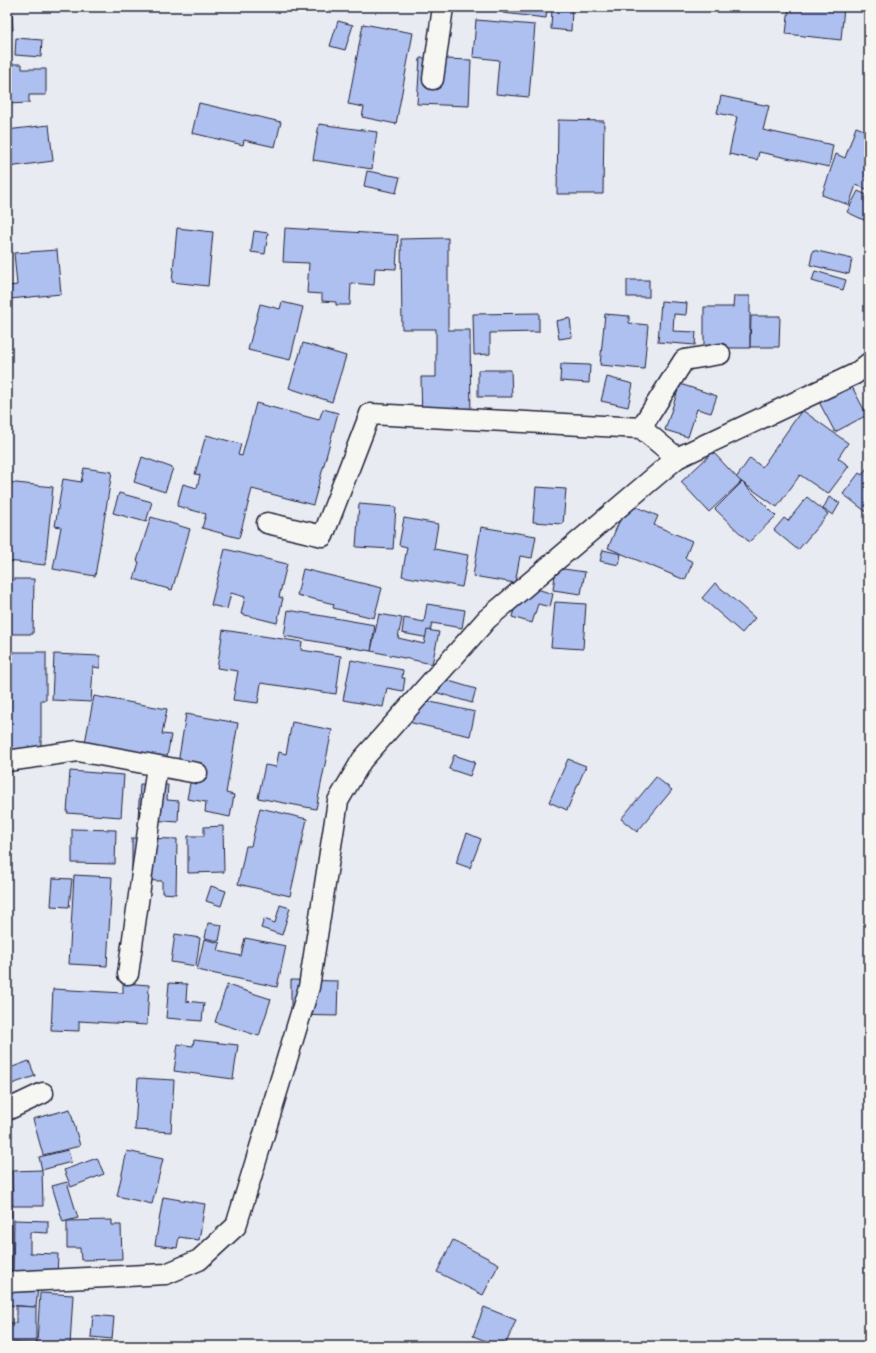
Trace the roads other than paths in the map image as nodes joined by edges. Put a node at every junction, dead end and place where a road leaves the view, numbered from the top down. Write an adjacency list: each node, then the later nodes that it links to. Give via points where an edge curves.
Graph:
1 (442, 7): 2 (street)
2 (433, 80)
3 (720, 354): 5 (street, via 684,360)
4 (869, 363): 6 (street, via 855,374)
5 (641, 428): 6 (street); 7 (street, via 370,414 323,536)
6 (677, 458): 14 (street, via 486,619 362,760 338,801 309,987 236,1226 199,1260 166,1274)
7 (267, 523)
8 (7, 761): 9 (street, via 78,751)
9 (157, 766): 10 (street); 11 (street)
10 (196, 773)
11 (128, 974)
12 (43, 1093): 13 (street)
13 (7, 1110)
14 (7, 1282)

